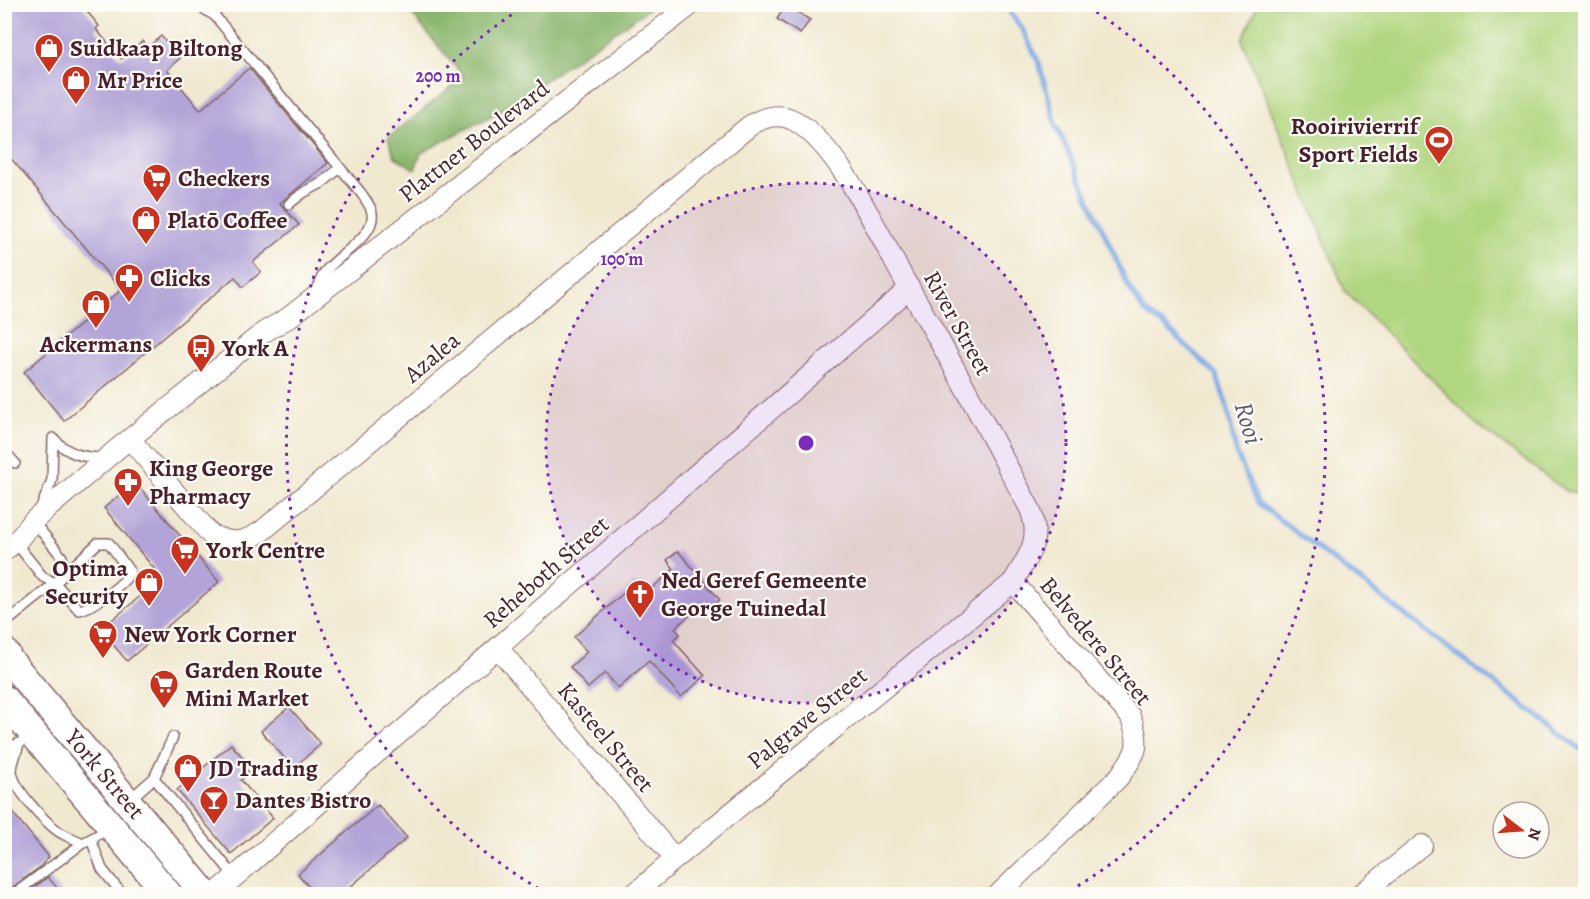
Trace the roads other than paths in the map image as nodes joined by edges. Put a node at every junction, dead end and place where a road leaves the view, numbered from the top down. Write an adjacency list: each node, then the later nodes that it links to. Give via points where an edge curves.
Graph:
1 (194, 4): 4 (lane, via 215,16)
2 (692, 4): 7 (street, Plattner Boulevard)
3 (777, 116): 6 (street, River Street, via 803,126 825,149 851,184); 8 (street, Azalea, via 760,119 748,127 250,539 227,542 211,535)
4 (340, 168): 5 (lane); 7 (lane, via 372,210 372,220 358,241 323,274)
5 (289, 204)
6 (910, 288): 16 (street, River Street, via 1036,523 1031,552); 20 (street, Reheboth Street)
7 (316, 296): 8 (street, Plattner Boulevard, via 264,332)
8 (134, 443): 10 (street, Plattner Boulevard); 12 (street, Plattner Boulevard)
9 (4, 451): 11 (lane)
10 (109, 457): 12 (street, Plattner Boulevard); 12 (lane, via 70,452 53,438 52,480)
11 (15, 462)
12 (36, 524): 13 (street, Plattner Boulevard); 15 (lane)
13 (12, 544): 17 (lane, via 43,577)
14 (86, 554): 15 (lane, via 75,560); 17 (lane); 17 (lane, via 98,543 110,543 128,566 129,574 86,609 79,610)
15 (62, 557): 17 (lane, via 63,568)
16 (1013, 582): 30 (street, Palgrave Street); 38 (street, Belvedere Street, via 1130,716 1137,734 1135,755 1119,777)
17 (55, 584): 18 (lane)
18 (4, 624)
19 (4, 638): 21 (lane)
20 (498, 648): 30 (street, Kasteel Street); 31 (street, Reheboth Street)
21 (19, 661): 27 (main road, York Street)
22 (4, 699): 24 (main road, York Street)
23 (173, 737): 26 (lane)
24 (26, 739): 25 (lane); 28 (main road, York Street); 28 (lane, via 12,773 20,790 60,833)
25 (4, 749)
26 (154, 778): 27 (lane); 31 (lane)
27 (128, 800): 35 (main road, York Street)
28 (95, 837): 32 (lane); 33 (lane, via 102,869); 34 (main road, York Street)
29 (1422, 845): 39 (street)
30 (675, 859): 37 (street, Palgrave Street)
31 (234, 877): 36 (street, Reheboth Street)
32 (14, 894)
33 (122, 894)
34 (168, 894)
35 (206, 894)
36 (215, 894)
37 (634, 894)
38 (999, 894)
39 (1361, 894)

